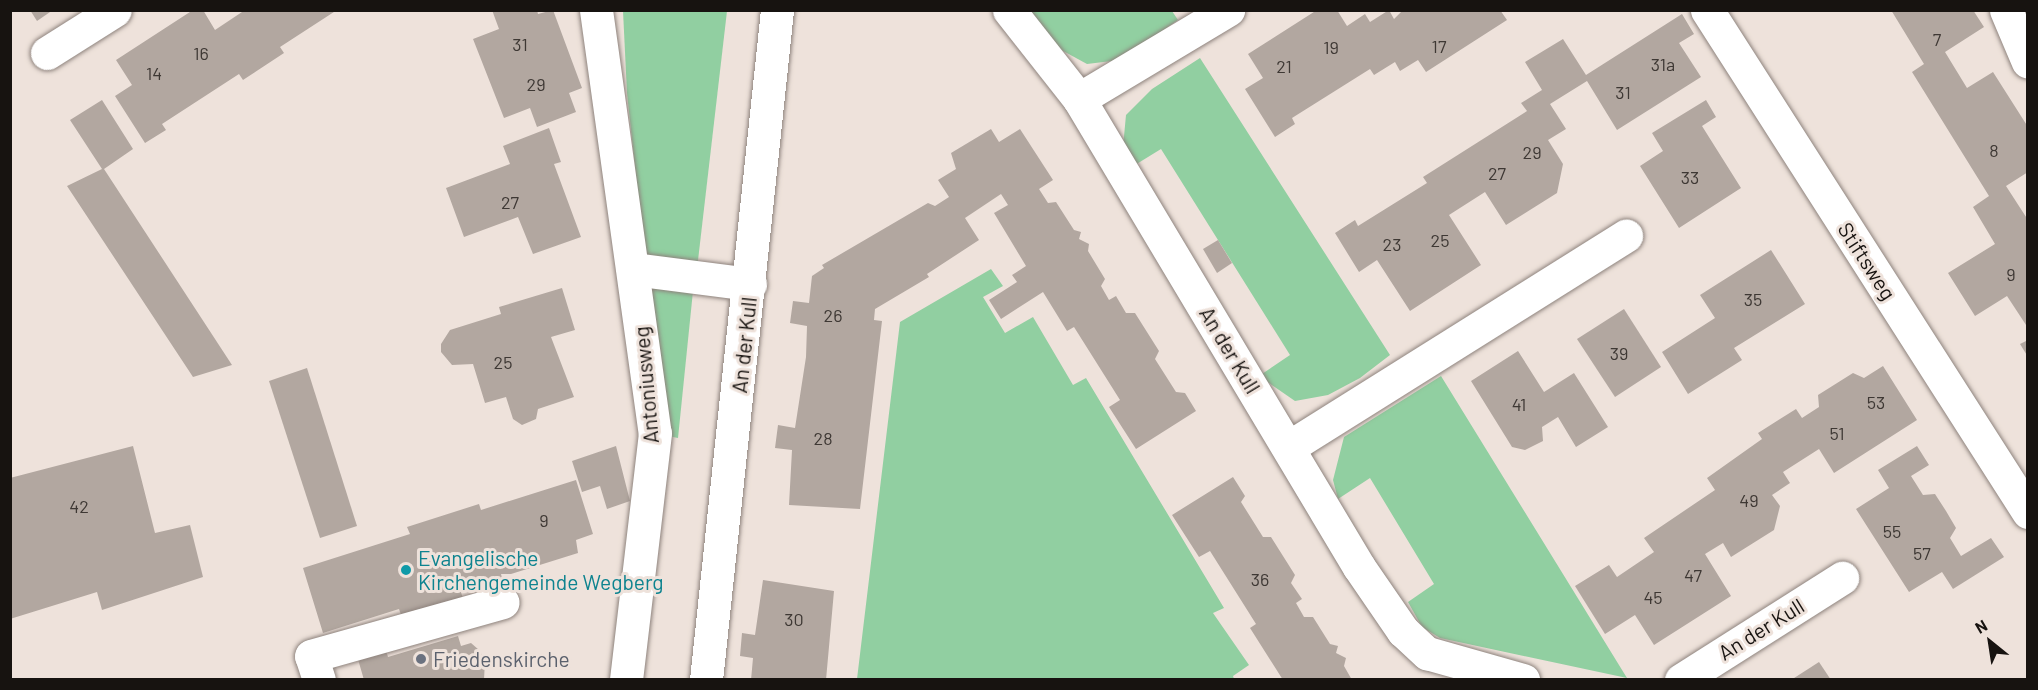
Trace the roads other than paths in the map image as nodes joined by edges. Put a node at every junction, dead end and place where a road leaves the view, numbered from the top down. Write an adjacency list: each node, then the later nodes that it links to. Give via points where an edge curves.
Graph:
1 (115, 10): 8 (street)
2 (596, 10): 12 (street, Antoniusweg)
3 (777, 10): 13 (street, An der Kull)
4 (1009, 10): 10 (street, An der Kull)
5 (1228, 10): 10 (street)
6 (1707, 10): 15 (street, Stiftsweg)
7 (2006, 10): 9 (street)
8 (47, 53)
9 (2028, 62)
10 (1079, 99): 14 (street, An der Kull)
11 (1626, 236): 14 (street)
12 (633, 269): 13 (street); 19 (street, Antoniusweg, via 655,433)
13 (750, 284): 20 (street, An der Kull)
14 (1289, 447): 21 (street, An der Kull, via 1359,567 1403,631 1426,653)
15 (2028, 512)
16 (1842, 578): 22 (street, An der Kull)
17 (503, 602): 18 (street, via 311,656)
18 (319, 680)
19 (626, 680)
20 (706, 680)
21 (1523, 680)
22 (1681, 680)

